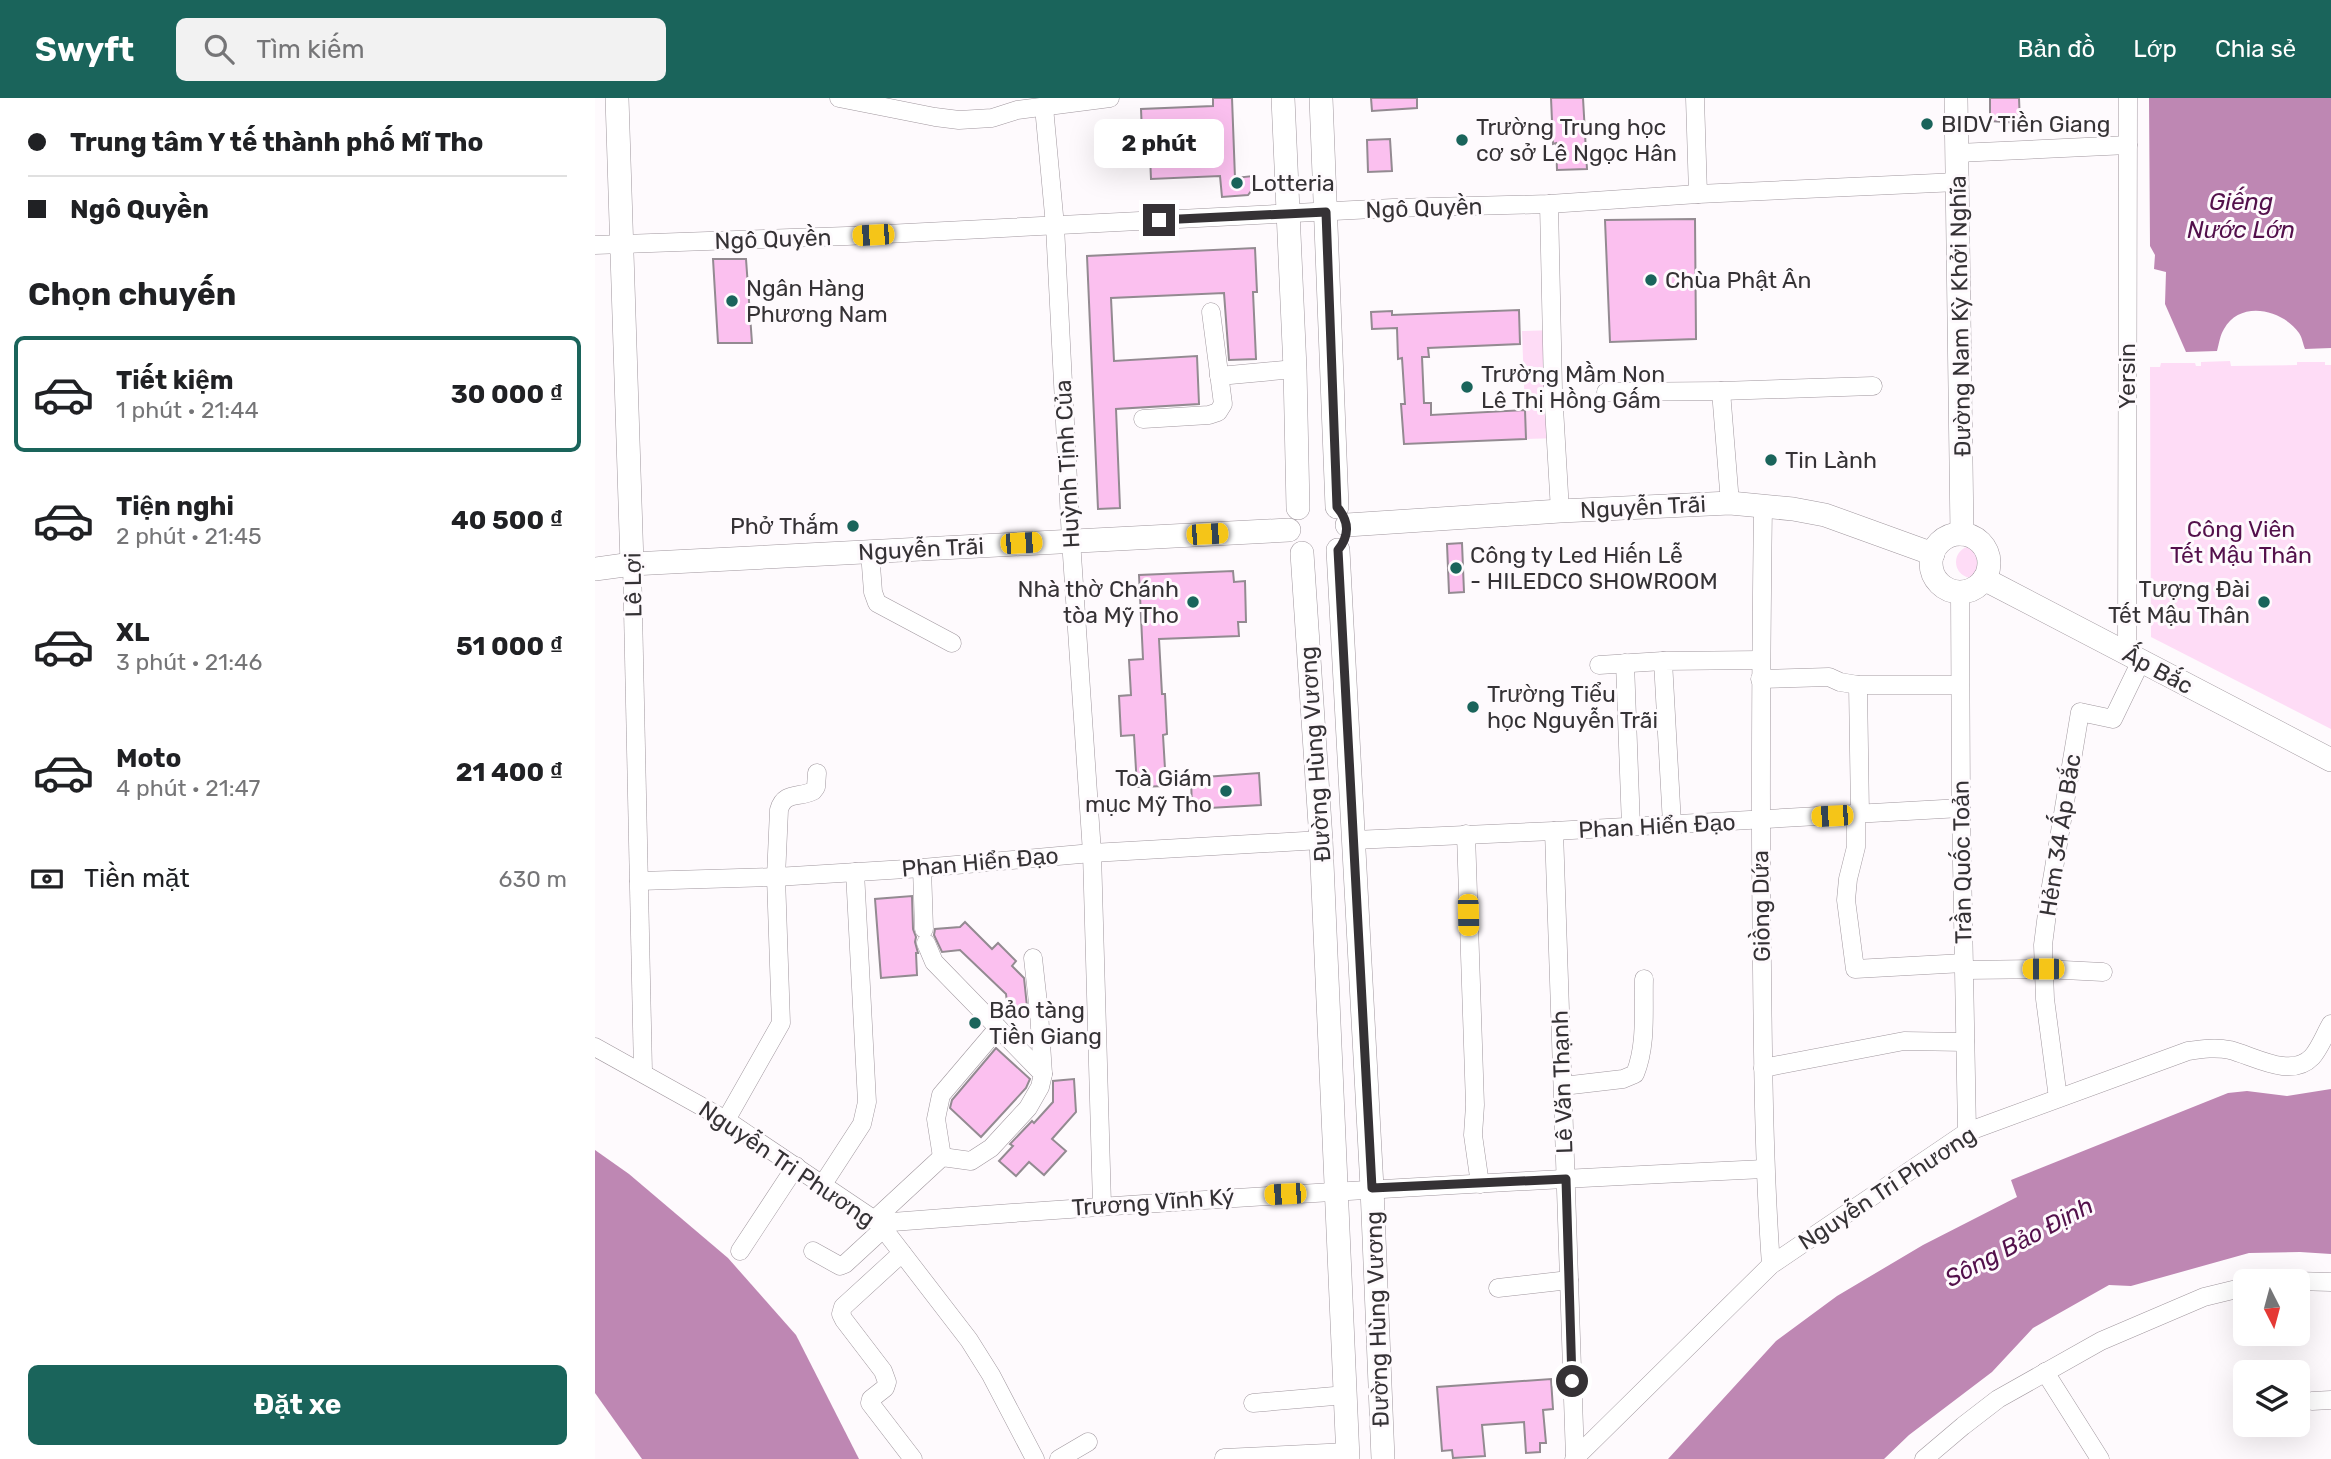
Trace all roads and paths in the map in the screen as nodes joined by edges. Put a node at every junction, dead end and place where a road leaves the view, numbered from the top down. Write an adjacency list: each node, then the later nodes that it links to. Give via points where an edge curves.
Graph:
1 (617, 98): 18 (main road, Lê Lợi)
2 (843, 98): 9 (street, via 959,120)
3 (1110, 98): 9 (street)
4 (1283, 98): 16 (main road)
5 (1321, 98): 15 (main road)
6 (1695, 98): 13 (street)
7 (1956, 98): 11 (main road, Đường Nam Kỳ Khởi Nghĩa)
8 (2128, 98): 10 (street, Yersin)
9 (1044, 107): 17 (street, Huỳnh Tịnh Của)
10 (2128, 145): 11 (street); 44 (street, Yersin)
11 (1957, 153): 12 (main road, Đường Nam Kỳ Khởi Nghĩa)
12 (1958, 182): 13 (street, Ngô Quyền); 33 (main road, Đường Nam Kỳ Khởi Nghĩa)
13 (1698, 194): 14 (street, Ngô Quyền)
14 (1549, 204): 15 (street, Ngô Quyền); 30 (street)
15 (1326, 212): 16 (street, Ngô Quyền); 31 (main road)
16 (1289, 213): 17 (street, Ngô Quyền); 21 (main road)
17 (1055, 226): 18 (street, Ngô Quyền); 34 (street, Huỳnh Tịnh Của)
18 (623, 244): 19 (street, Ngô Quyền); 39 (main road, Lê Lợi)
19 (595, 245)
20 (1211, 312): 22 (street)
21 (1295, 369): 22 (street); 29 (main road)
22 (1219, 376): 26 (street, via 1223,404 1218,412)
23 (1873, 386): 24 (street)
24 (1721, 391): 25 (street); 27 (street)
25 (1606, 392)
26 (1143, 419)
27 (1730, 503): 28 (main road, Nguyễn Trãi); 30 (main road, Nguyễn Trãi)
28 (1763, 505): 38 (main road, Nguyễn Trãi, via 1825,515); 45 (street, Giồng Dứa)
29 (1298, 508): 31 (main road, Nguyễn Trãi, via 1317,500 1329,501); 32 (main road)
30 (1560, 511): 31 (main road, Nguyễn Trãi)
31 (1342, 516): 35 (main road, via 1344,542)
32 (1289, 530): 34 (main road, Nguyễn Trãi); 37 (main road)
33 (1962, 534): 38 (main road, via 1947,537); 41 (main road, via 1984,547 1989,563)
34 (1071, 540): 36 (main road, Nguyễn Trãi); 63 (street, Huỳnh Tịnh Của)
35 (1338, 550): 37 (main road, via 1321,558); 61 (main road, Đường Hùng Vương)
36 (870, 552): 39 (main road, Nguyễn Trãi); 43 (street, via 877,603)
37 (1302, 553): 62 (main road, Đường Hùng Vương)
38 (1933, 554): 42 (main road, via 1937,580)
39 (632, 564): 40 (main road, Nguyễn Trãi); 67 (street, Lê Lợi)
40 (595, 569)
41 (1985, 579): 42 (main road); 44 (main road, Ấp Bắc)
42 (1960, 592): 51 (street, Trần Quốc Toản)
43 (952, 643)
44 (2134, 657): 52 (main road, Ấp Bắc); 70 (street, Hẻm 34 Ấp Bắc, via 2113,719 2080,712 2049,898)
45 (1761, 660): 46 (street); 49 (street, Giồng Dứa)
46 (1663, 661): 47 (street); 57 (street)
47 (1625, 663): 48 (street); 58 (street)
48 (1599, 665)
49 (1760, 679): 50 (street, via 1829,677); 56 (street, Giồng Dứa)
50 (1858, 685): 51 (street); 55 (street)
51 (1960, 685): 54 (street, Trần Quốc Toản)
52 (2331, 760)
53 (817, 773): 66 (street, via 813,791 781,802)
54 (1961, 808): 55 (street, Phan Hiển Đạo); 69 (street, Trần Quốc Toản)
55 (1858, 814): 56 (street, Phan Hiển Đạo); 69 (street, via 1846,900 1854,969)
56 (1760, 820): 57 (street, Phan Hiển Đạo); 77 (street, Giồng Dứa)
57 (1672, 824): 58 (street, Phan Hiển Đạo)
58 (1631, 827): 59 (street, Phan Hiển Đạo)
59 (1554, 831): 60 (street, Phan Hiển Đạo); 80 (street, Lê Văn Thạnh)
60 (1465, 834): 61 (street, Phan Hiển Đạo); 89 (street, via 1473,1135)
61 (1354, 839): 90 (main road, Đường Hùng Vương)
62 (1321, 840): 63 (street, Phan Hiển Đạo); 91 (main road, Đường Hùng Vương)
63 (1092, 853): 64 (street, Phan Hiển Đạo); 92 (street, Huỳnh Tịnh Của)
64 (922, 868): 65 (street, Phan Hiển Đạo); 74 (street, via 925,936 934,962)
65 (856, 872): 66 (street, Phan Hiển Đạo); 88 (street, via 867,1101 862,1124)
66 (776, 877): 67 (street, Phan Hiển Đạo); 82 (street, via 781,1023)
67 (639, 881): 78 (street, Lê Lợi)
68 (1033, 958): 79 (street)
69 (1964, 967): 70 (street); 75 (street, Trần Quốc Toản)
70 (2043, 969): 71 (street); 81 (street, Hẻm 34 Ấp Bắc)
71 (2103, 972)
72 (1644, 979): 80 (street, via 1643,1040 1635,1074)
73 (2331, 1024): 81 (street, Nguyễn Tri Phương, via 2313,1056 2301,1065 2282,1066 2210,1048)
74 (998, 1028): 79 (street); 84 (street, via 940,1096 936,1119)
75 (1965, 1042): 77 (street, via 1904,1041); 83 (street, Trần Quốc Toản)
76 (595, 1047): 78 (street, Nguyễn Tri Phương)
77 (1763, 1068): 86 (street, Giồng Dứa)
78 (643, 1072): 82 (street, Nguyễn Tri Phương)
79 (1043, 1074): 84 (street, via 1028,1108 991,1148 971,1161)
80 (1563, 1086): 87 (street, Lê Văn Thạnh)
81 (2058, 1098): 83 (street, Nguyễn Tri Phương)
82 (726, 1120): 85 (street, Nguyễn Tri Phương)
83 (1967, 1132): 97 (street, Nguyễn Tri Phương)
84 (942, 1157): 93 (street)
85 (796, 1166): 88 (street, Nguyễn Tri Phương); 94 (street)
86 (1764, 1169): 87 (street, Trương Vĩnh Ký); 97 (street, Giồng Dứa)
87 (1566, 1179): 89 (street, Trương Vĩnh Ký); 98 (street, Lê Văn Thạnh)
88 (823, 1184): 93 (street, Nguyễn Tri Phương)
89 (1480, 1184): 90 (street, Trương Vĩnh Ký)
90 (1372, 1188): 91 (street, Trương Vĩnh Ký); 115 (main road, Đường Hùng Vương)
91 (1337, 1191): 92 (street, Trương Vĩnh Ký); 104 (main road, Đường Hùng Vương)
92 (1102, 1205): 93 (street, Trương Vĩnh Ký)
93 (879, 1224): 95 (street, via 845,1264 840,1266); 96 (street, Nguyễn Tri Phương)
94 (740, 1251)
95 (813, 1251)
96 (902, 1252): 112 (street, via 841,1314 886,1376 885,1388 870,1404); 113 (street, Nguyễn Tri Phương, via 969,1340)
97 (1771, 1265): 111 (street, Nguyễn Tri Phương)
98 (1569, 1280): 101 (street); 111 (street, Lê Văn Thạnh)
99 (2310, 1281): 100 (street)
100 (2331, 1282)
101 (1498, 1288)
102 (2233, 1290): 103 (street, via 2204,1297 2101,1341)
103 (2045, 1372): 116 (street, via 1979,1413); 117 (street)
104 (1346, 1395): 107 (street); 109 (main road, Đường Hùng Vương)
105 (2331, 1400): 106 (street)
106 (2312, 1401)
107 (1253, 1403)
108 (1088, 1442): 114 (street)
109 (1348, 1456): 110 (street)
110 (1224, 1458)
111 (1574, 1458)
112 (913, 1459)
113 (1035, 1459)
114 (1059, 1459)
115 (1383, 1459)
116 (1924, 1459)
117 (2100, 1459)

